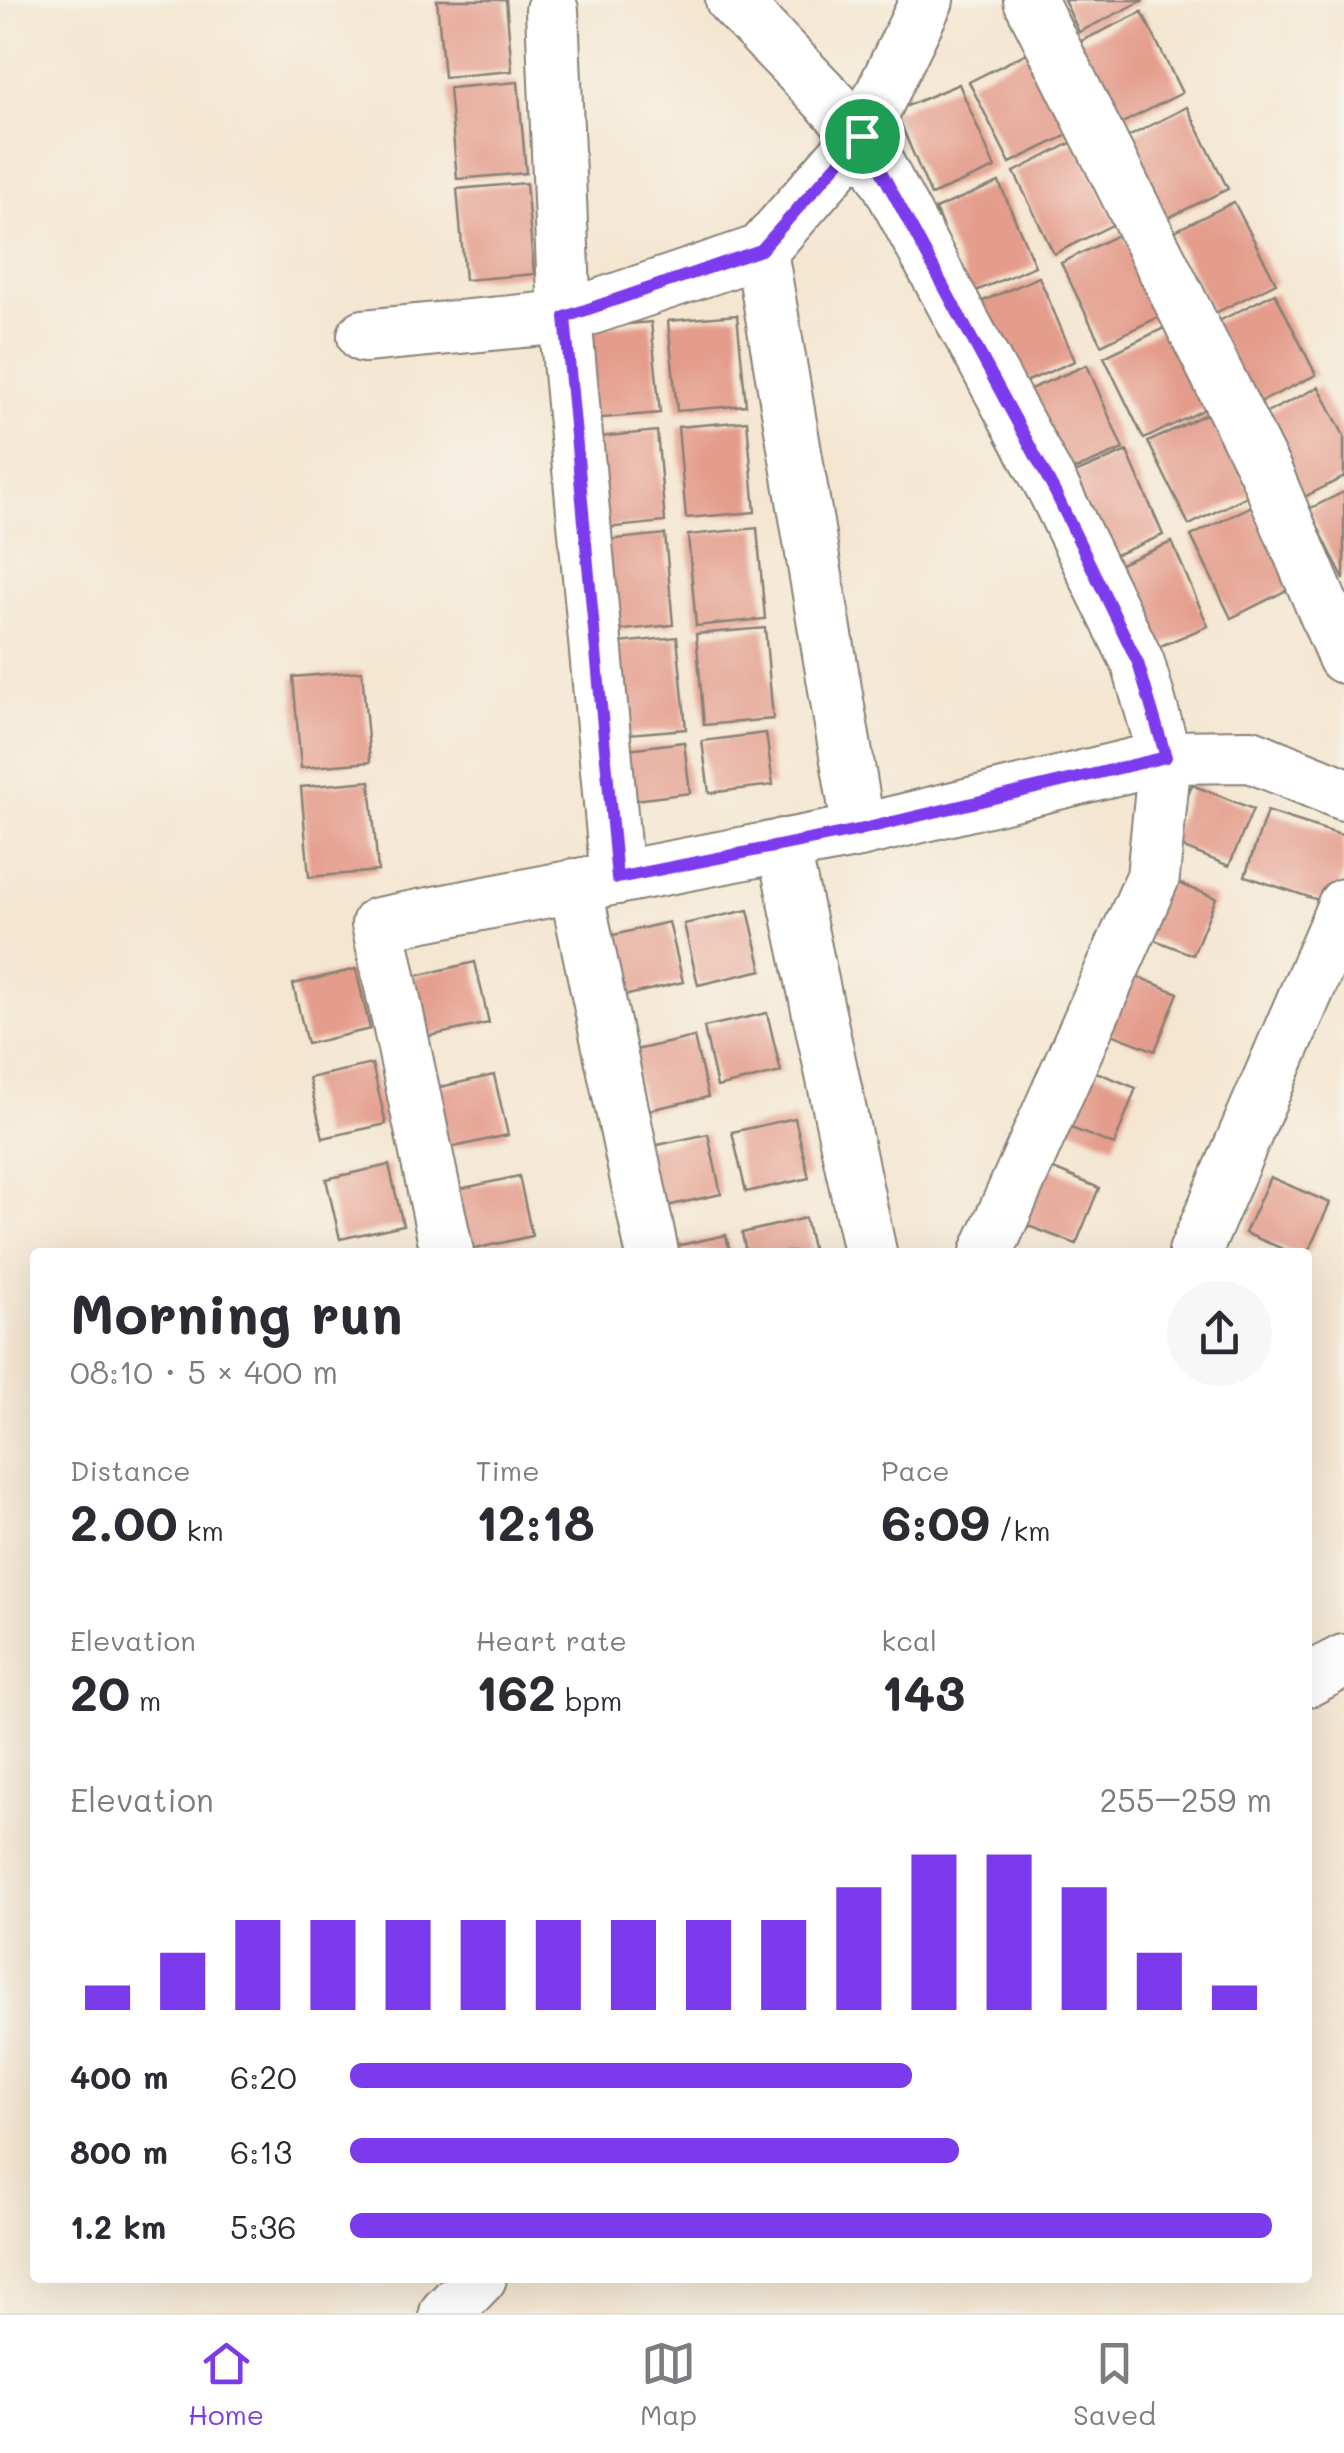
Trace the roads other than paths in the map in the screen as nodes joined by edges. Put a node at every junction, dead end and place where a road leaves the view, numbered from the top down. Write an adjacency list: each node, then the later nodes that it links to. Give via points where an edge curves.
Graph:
1 (732, 0): 5 (street)
2 (927, 0): 5 (street)
3 (1030, 0): 9 (street, via 1266,473)
4 (552, 10): 7 (street)
5 (862, 136): 6 (street); 10 (street, via 1080,544 1138,663)
6 (761, 250): 7 (street); 12 (street)
7 (565, 317): 8 (street); 14 (street)
8 (364, 336)
9 (1344, 657)
10 (1166, 757): 11 (street, via 1251,756); 12 (street); 19 (street, via 1153,878)
11 (1344, 794)
12 (859, 830): 13 (street)
13 (784, 845): 14 (street); 18 (street)
14 (596, 882): 16 (street, via 378,924); 17 (street)
15 (1344, 904): 20 (street)
16 (446, 1248)
17 (651, 1248)
18 (869, 1248)
19 (989, 1248)
20 (1197, 1248)
21 (1344, 1661): 22 (street)
22 (1312, 1678)
23 (475, 2283): 24 (street)
24 (446, 2313)

